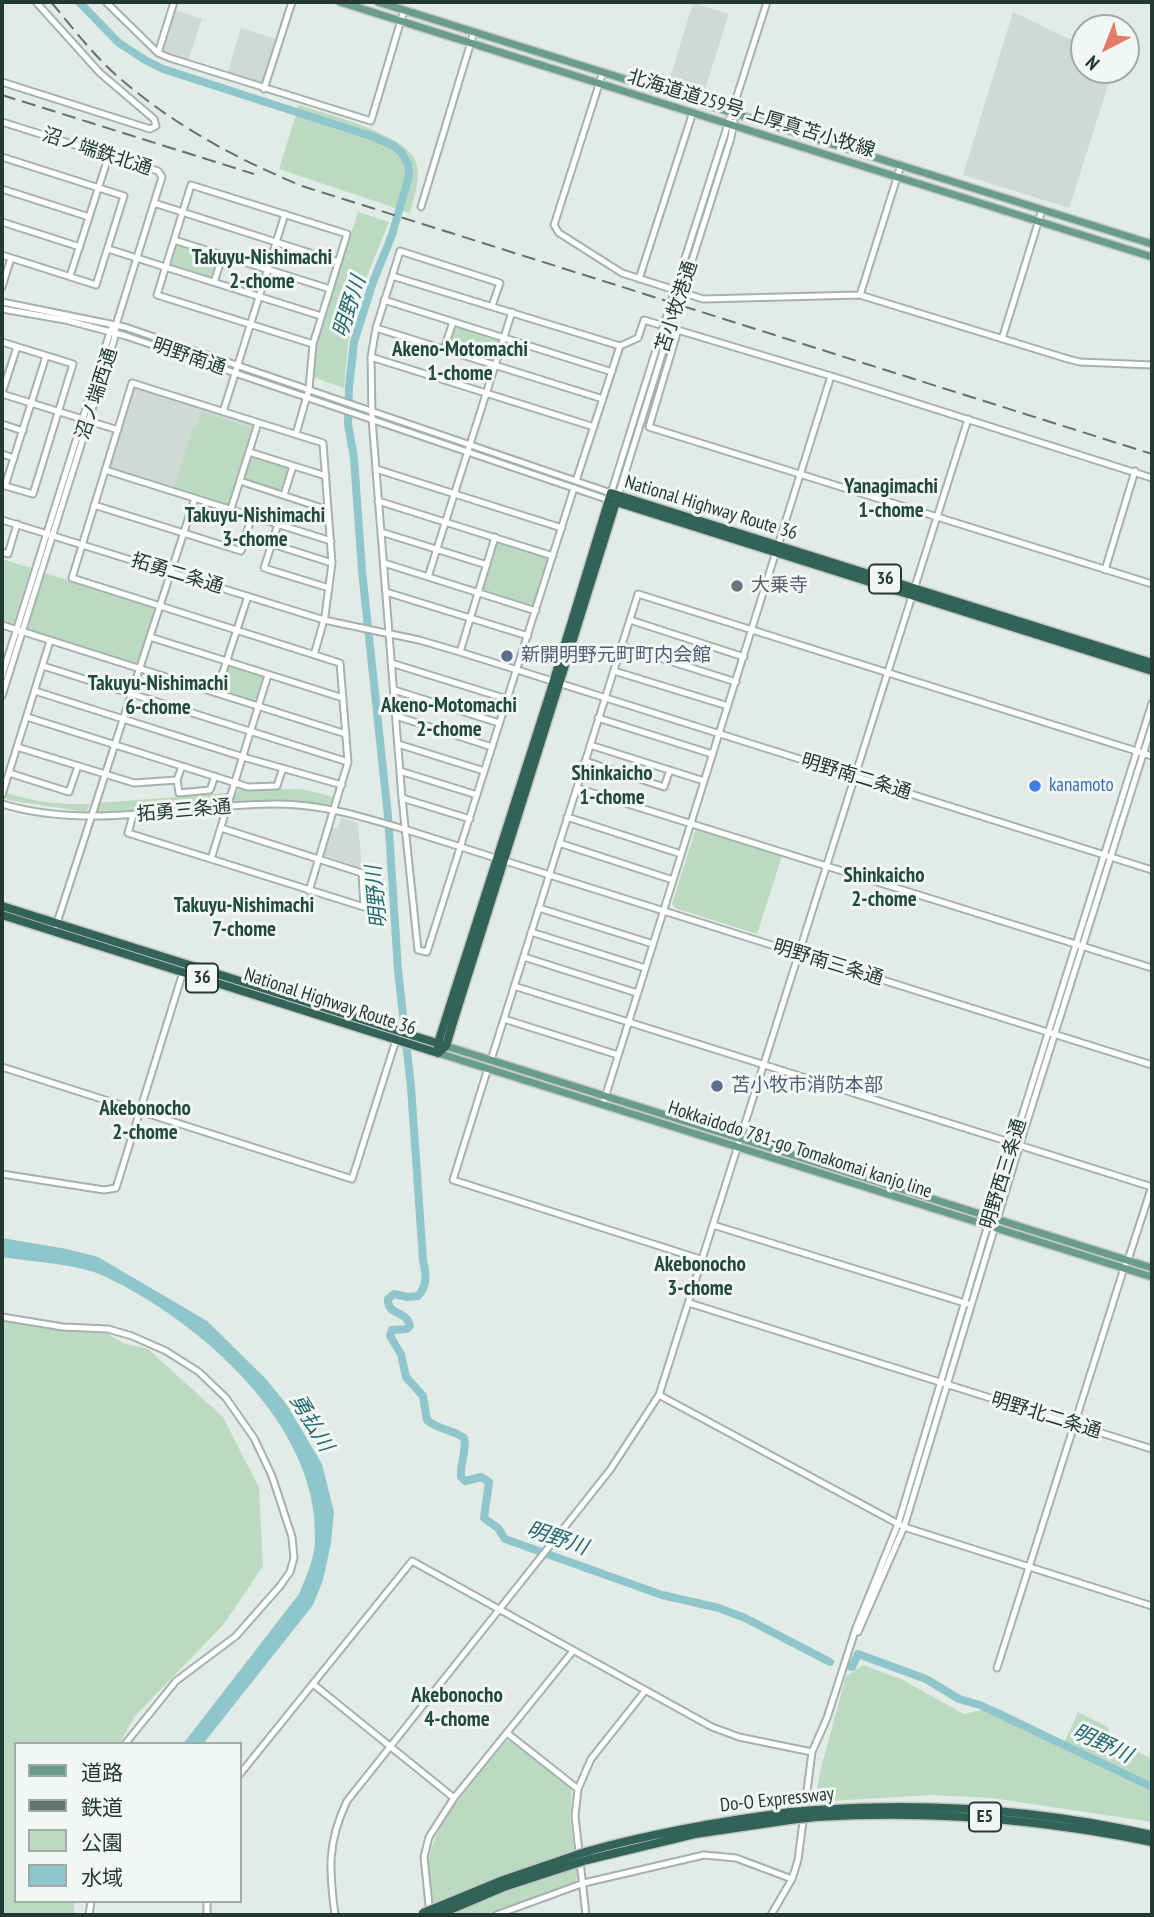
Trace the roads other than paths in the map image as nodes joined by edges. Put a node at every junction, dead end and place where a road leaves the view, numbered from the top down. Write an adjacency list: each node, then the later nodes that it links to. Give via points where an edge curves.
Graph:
1 (36, 2): 14 (street, via 156,126 150,129)
2 (106, 2): 12 (street)
3 (174, 2): 12 (street)
4 (292, 2): 16 (street)
5 (340, 2): 9 (main road, 北海道道259号 上厚真苫小牧線)
6 (378, 2): 8 (main road, 北海道道259号 上厚真苫小牧線)
7 (767, 2): 18 (street, 苫小牧港通)
8 (404, 10): 9 (street); 10 (main road, 北海道道259号 上厚真苫小牧線)
9 (401, 20): 11 (main road, 北海道道259号 上厚真苫小牧線); 16 (street, via 371,121)
10 (474, 32): 11 (street); 13 (main road, 北海道道259号 上厚真苫小牧線)
11 (470, 42): 15 (main road, 北海道道259号 上厚真苫小牧線); 28 (street)
12 (158, 53): 16 (street)
13 (603, 72): 15 (street); 18 (main road, 北海道道259号 上厚真苫小牧線)
14 (2, 82)
15 (600, 83): 17 (main road, 北海道道259号 上厚真苫小牧線); 50 (street, via 554,225 592,256)
16 (264, 89)
17 (693, 112): 20 (main road, 北海道道259号 上厚真苫小牧線); 50 (street)
18 (733, 112): 20 (street, 苫小牧港通); 23 (main road, 北海道道259号 上厚真苫小牧線)
19 (2, 122): 21 (street, 沼ノ端鉄北通)
20 (731, 124): 24 (main road, 北海道道259号 上厚真苫小牧線); 117 (street, 苫小牧港通, bridge)
21 (109, 155): 25 (street); 27 (street, 沼ノ端鉄北通, via 161,173)
22 (2, 157): 25 (street)
23 (901, 165): 24 (street); 29 (main road, 北海道道259号 上厚真苫小牧線)
24 (898, 176): 33 (main road, 北海道道259号 上厚真苫小牧線); 54 (street)
25 (99, 188): 32 (street); 39 (street, via 124,196)
26 (2, 189): 32 (street)
27 (154, 203): 30 (street); 44 (street, 沼ノ端鉄北通)
28 (421, 207)
29 (1042, 209): 33 (street); 37 (main road, 北海道道259号 上厚真苫小牧線)
30 (183, 212): 31 (street, via 191,185); 35 (street); 36 (street)
31 (285, 214): 36 (street); 45 (street, via 347,234)
32 (89, 217): 38 (street)
33 (1038, 221): 42 (main road, 北海道道259号 上厚真苫小牧線); 69 (street)
34 (2, 222): 38 (street)
35 (174, 240): 41 (street); 46 (street)
36 (276, 242): 45 (street); 47 (street)
37 (1152, 244)
38 (80, 247): 49 (street)
39 (108, 249): 44 (street); 49 (street, via 96,285)
40 (2, 255): 43 (street)
41 (223, 255): 47 (street); 51 (street)
42 (1152, 257)
43 (11, 258): 49 (street); 52 (street)
44 (136, 258): 46 (street); 64 (street, 沼ノ端鉄北通)
45 (338, 261): 53 (street)
46 (166, 267): 51 (street); 63 (street, via 157,295)
47 (268, 269): 53 (street); 55 (street)
48 (392, 275): 56 (street); 58 (street); 58 (street, via 400,251 500,283)
49 (70, 276)
50 (639, 279): 54 (street, via 712,300)
51 (215, 282): 55 (street)
52 (2, 287)
53 (330, 289): 61 (street)
54 (860, 295): 69 (street)
55 (259, 296): 61 (street); 63 (street)
56 (384, 300): 62 (street); 65 (street)
57 (2, 303): 64 (street, 明野南通)
58 (492, 306): 60 (street)
59 (2, 309): 67 (street, 明野南通)
60 (512, 312): 68 (street); 72 (street)
61 (321, 316): 71 (street)
62 (453, 322): 68 (street); 74 (street)
63 (251, 324): 71 (street); 77 (street)
64 (116, 325): 67 (street, 沼ノ端西通); 77 (street, 明野南通)
65 (376, 328): 74 (street); 76 (street)
66 (678, 330): 72 (street, via 644,320 638,338); 82 (street); 109 (street, via 649,427)
67 (113, 332): 80 (street, 明野南通); 94 (street, 沼ノ端西通)
68 (504, 338): 79 (street); 81 (street)
69 (1002, 339): 78 (street, via 1080,362)
70 (2, 342): 73 (street)
71 (313, 344): 83 (street)
72 (620, 346): 81 (street)
73 (17, 347): 75 (street); 84 (street)
74 (444, 349): 79 (street)
75 (46, 356): 88 (street); 91 (street, via 74,365)
76 (371, 357): 85 (street); 89 (street)
77 (238, 365): 80 (street); 83 (street, 明野南通)
78 (1152, 365)
79 (495, 366): 85 (street); 87 (street)
80 (235, 372): 86 (street, 明野南通); 90 (street)
81 (612, 372): 87 (street)
82 (831, 376): 93 (street); 109 (street)
83 (309, 389): 86 (street); 89 (street, 明野南通)
84 (2, 393): 88 (street)
85 (486, 393): 97 (street); 101 (street)
86 (307, 396): 92 (street, 明野南通); 100 (street)
87 (603, 400): 97 (street)
88 (32, 403): 91 (street); 99 (street)
89 (369, 410): 92 (street); 101 (street)
90 (223, 411): 95 (street); 98 (street, via 132,383)
91 (59, 412): 94 (street); 114 (street, via 33,494)
92 (369, 418): 101 (street); 107 (street)
93 (968, 419): 108 (street); 124 (street)
94 (85, 420): 98 (street); 132 (street, 沼ノ端西通)
95 (258, 423): 100 (street); 102 (street)
96 (2, 424): 99 (street)
97 (594, 427): 113 (street)
98 (118, 430): 106 (street)
99 (23, 431): 104 (street)
100 (296, 435): 110 (street, via 323,443)
101 (468, 448): 113 (street); 115 (street)
102 (249, 452): 105 (street); 112 (street)
103 (2, 454): 104 (street)
104 (14, 458): 114 (street)
105 (293, 466): 110 (street); 116 (street)
106 (105, 470): 118 (street); 120 (street)
107 (376, 470): 115 (street); 119 (street)
108 (1135, 471): 111 (street); 144 (street)
109 (801, 474): 124 (street); 138 (street)
110 (326, 476): 122 (street)
111 (1152, 478)
112 (240, 481): 116 (street); 121 (street)
113 (575, 484): 117 (street); 129 (street)
114 (4, 485)
115 (454, 494): 126 (street); 129 (street)
116 (284, 495): 122 (street)
117 (614, 497): 138 (highway, National Highway Route 36 / 36); 182 (highway, National Highway Route 36)
118 (195, 498): 121 (street); 130 (street)
119 (378, 501): 126 (street); 131 (street)
120 (94, 505): 130 (street); 135 (street)
121 (231, 509): 123 (street)
122 (328, 509): 134 (street)
123 (252, 516): 128 (street); 130 (street, via 241,551)
124 (936, 517): 144 (street); 150 (street)
125 (2, 520): 127 (street, 拓勇二条通)
126 (445, 522): 133 (street); 137 (street)
127 (17, 524): 132 (street, 拓勇二条通); 139 (street, via 8,554)
128 (278, 524): 134 (street); 136 (street)
129 (562, 528): 140 (street)
130 (184, 532): 145 (street)
131 (381, 532): 137 (street); 142 (street)
132 (50, 535): 135 (street, 拓勇二条通); 160 (street, 沼ノ端西通)
133 (495, 537): 140 (street); 143 (street)
134 (331, 541): 141 (street)
135 (82, 544): 145 (street, 拓勇二条通); 153 (street, via 72,578)
136 (271, 544): 141 (street); 148 (street, via 264,568)
137 (436, 549): 143 (street); 146 (street)
138 (777, 549): 150 (highway, National Highway Route 36 / 36); 159 (street)
139 (2, 552)
140 (553, 556): 154 (street)
141 (332, 563): 148 (street)
142 (384, 563): 146 (street); 149 (street)
143 (487, 565): 151 (street)
144 (1105, 570): 147 (street)
145 (171, 572): 152 (street, 拓勇二条通); 153 (street)
146 (428, 577): 151 (street)
147 (1152, 584)
148 (329, 588): 156 (street)
149 (386, 592): 155 (street); 162 (street)
150 (913, 592): 172 (highway, National Highway Route 36 / 36); 177 (highway, National Highway Route 36 / 36); 178 (street)
151 (478, 593): 154 (street); 155 (street)
152 (248, 596): 156 (street, 拓勇二条通); 161 (street)
153 (161, 606): 161 (street); 163 (street)
154 (536, 611): 164 (street)
155 (470, 618): 164 (street); 167 (street)
156 (324, 620): 162 (street, 拓勇二条通); 168 (street)
157 (630, 620): 159 (street, via 638,594); 166 (street); 169 (street)
158 (2, 625): 160 (street)
159 (752, 630): 169 (street); 178 (street)
160 (19, 631): 165 (street); 180 (street, 沼ノ端西通); 187 (street, 沼ノ端西通)
161 (237, 631): 168 (street); 170 (street)
162 (386, 633): 167 (street); 171 (street)
163 (150, 636): 170 (street); 174 (street)
164 (528, 636): 175 (street)
165 (50, 641): 173 (street); 174 (street)
166 (622, 646): 176 (street); 181 (street)
167 (460, 652): 175 (street)
168 (314, 655): 188 (street, via 340,663)
169 (744, 657): 181 (street)
170 (227, 662): 179 (street); 186 (street)
171 (391, 663): 183 (street); 190 (street)
172 (1152, 663)
173 (43, 666): 184 (street); 185 (street)
174 (139, 668): 185 (street); 186 (street)
175 (517, 670): 182 (street); 190 (street)
176 (614, 671): 189 (street); 192 (street)
177 (1152, 671)
178 (888, 673): 208 (street); 223 (street)
179 (268, 675): 188 (street); 193 (street)
180 (2, 676)
181 (736, 682): 192 (street)
182 (556, 683): 189 (street, 明野南二条通); 248 (highway, National Highway Route 36)
183 (394, 690): 194 (street); 198 (street)
184 (35, 691): 195 (street); 197 (street)
185 (131, 694): 197 (street); 200 (street)
186 (216, 694): 193 (street)
187 (2, 696)
188 (343, 698): 201 (street)
189 (605, 698): 196 (street); 202 (street, 明野南二条通)
190 (507, 699): 198 (street)
191 (1152, 703): 208 (street, 明野西三条通)
192 (728, 706): 202 (street)
193 (258, 707): 200 (street); 201 (street)
194 (396, 716): 203 (street); 207 (street)
195 (27, 717): 204 (street); 206 (street)
196 (598, 718): 205 (street); 209 (street)
197 (123, 720): 204 (street); 211 (street)
198 (499, 723): 207 (street)
199 (1152, 726): 208 (street, 明野西三条通)
200 (251, 732): 211 (street); 213 (street)
201 (346, 734): 213 (street)
202 (720, 734): 209 (street); 223 (street, 明野南二条通)
203 (398, 744): 218 (street); 219 (street)
204 (115, 745): 215 (street); 221 (street)
205 (590, 745): 212 (street); 217 (street)
206 (17, 747): 214 (street); 220 (street)
207 (492, 747): 219 (street)
208 (1141, 752): 210 (street); 245 (street, 明野西三条通)
209 (712, 754): 225 (street)
210 (1152, 756)
211 (243, 757): 216 (street); 226 (street)
212 (585, 761): 217 (street, via 664,787); 228 (street)
213 (348, 762): 227 (street)
214 (78, 766): 220 (street, via 69,792); 221 (street)
215 (182, 766): 222 (street); 224 (street)
216 (284, 768): 226 (street, via 277,786); 227 (street)
217 (670, 770): 225 (street)
218 (400, 771): 230 (street); 231 (street)
219 (484, 771): 230 (street)
220 (9, 774): 229 (street)
221 (105, 774): 224 (street, via 134,783); 236 (street)
222 (215, 776): 224 (street, via 210,790 179,793); 226 (street)
223 (855, 777): 245 (street, 明野南二条通); 249 (street)
224 (177, 780)
225 (704, 780): 239 (street)
226 (235, 783): 233 (street)
227 (342, 785): 234 (street)
228 (577, 788): 237 (street); 239 (street)
229 (2, 795)
230 (477, 795): 238 (street)
231 (402, 798): 238 (street); 241 (street)
232 (2, 804): 236 (street, 拓勇三条通)
233 (228, 806): 234 (street, 拓勇三条通, via 277,804); 235 (street, 拓勇三条通); 240 (street)
234 (334, 810): 241 (street, 拓勇三条通); 247 (street)
235 (133, 815): 236 (street, 拓勇三条通); 246 (street, via 128,833)
236 (91, 817): 258 (street)
237 (567, 817): 242 (street); 244 (street)
238 (470, 819): 243 (street)
239 (691, 823): 244 (street); 249 (street)
240 (221, 828): 246 (street); 247 (street)
241 (403, 829): 243 (street); 243 (street, via 418,950 427,952)
242 (559, 843): 251 (street); 252 (street)
243 (461, 847): 248 (street)
244 (681, 854): 252 (street)
245 (1107, 856): 250 (street, 明野南二条通); 261 (street, 明野西三条通)
246 (211, 859): 253 (street)
247 (319, 859): 253 (street); 253 (street, via 362,873 365,907)
248 (500, 860): 251 (street, 明野南三条通); 274 (highway, National Highway Route 36)
249 (826, 866): 261 (street); 262 (street)
250 (1152, 870)
251 (549, 875): 255 (street); 256 (street, 明野南三条通)
252 (673, 880): 256 (street)
253 (309, 891)
254 (2, 906): 258 (highway, National Highway Route 36 / 36)
255 (539, 908): 259 (street); 260 (street)
256 (663, 911): 260 (street); 262 (street, 明野南三条通)
257 (2, 915): 258 (highway, National Highway Route 36 / 36)
258 (55, 928): 264 (highway, National Highway Route 36 / 36); 267 (highway, National Highway Route 36 / 36)
259 (531, 932): 263 (street); 265 (street)
260 (653, 944): 265 (street)
261 (1080, 946): 266 (street); 272 (street, 明野西三条通)
262 (800, 954): 272 (street, 明野南三条通); 278 (street)
263 (524, 957): 268 (street); 269 (street)
264 (186, 962): 267 (street); 274 (highway, National Highway Route 36 / 36)
265 (645, 968): 269 (street)
266 (1152, 968)
267 (183, 972): 273 (highway, National Highway Route 36 / 36); 283 (street)
268 (514, 986): 270 (street); 271 (street)
269 (638, 993): 271 (street)
270 (504, 1018): 276 (street); 277 (street)
271 (629, 1022): 276 (street); 278 (street)
272 (1052, 1034): 279 (street, 明野南三条通); 285 (street, 明野西三条通)
273 (403, 1042): 275 (highway, National Highway Route 36 / 36); 283 (street, via 352,1179)
274 (442, 1044): 275 (highway); 277 (main road, Hokkaidodo 781-go Tomakomai kanjo line)
275 (438, 1053): 281 (main road, Hokkaidodo 781-go Tomakomai kanjo line)
276 (618, 1055): 282 (street)
277 (491, 1060): 282 (main road, Hokkaidodo 781-go Tomakomai kanjo line)
278 (764, 1065): 284 (street); 285 (street)
279 (1152, 1065)
280 (2, 1068): 283 (street)
281 (488, 1068): 282 (main road, Hokkaidodo 781-go Tomakomai kanjo line); 291 (street, via 453,1180)
282 (604, 1099): 284 (main road, Hokkaidodo 781-go Tomakomai kanjo line)
283 (140, 1112): 286 (street, via 116,1188)
284 (739, 1142): 288 (main road, Hokkaidodo 781-go Tomakomai kanjo line); 289 (street); 290 (main road, Hokkaidodo 781-go Tomakomai kanjo line)
285 (1017, 1143): 287 (street); 288 (street, 明野西三条通)
286 (2, 1174)
287 (1152, 1186): 292 (street)
288 (994, 1218): 290 (street, 明野西三条通); 292 (main road, Hokkaidodo 781-go Tomakomai kanjo line)
289 (713, 1225): 291 (street); 297 (street)
290 (991, 1227): 293 (main road, Hokkaidodo 781-go Tomakomai kanjo line); 297 (street, 明野西三条通)
291 (703, 1259): 296 (street)
292 (1128, 1260): 293 (street); 294 (main road, Hokkaidodo 781-go Tomakomai kanjo line)
293 (1124, 1268): 295 (main road, Hokkaidodo 781-go Tomakomai kanjo line); 301 (street)
294 (1152, 1268)
295 (1152, 1277)
296 (689, 1303): 299 (street, 明野北二条通); 300 (street)
297 (968, 1304): 299 (street, 明野西三条通)
298 (2, 1317): 312 (street, via 108,1329 166,1351 198,1372 226,1398 254,1438 292,1537 294,1558 280,1586 236,1636 176,1681)
299 (944, 1384): 301 (street, 明野北二条通); 303 (street, 明野西三条通)
300 (659, 1395): 303 (street); 306 (street, via 610,1470)
301 (1073, 1425): 302 (street, 明野北二条通); 304 (street)
302 (1152, 1449)
303 (901, 1526): 304 (street); 314 (street, 明野西三条通)
304 (1029, 1567): 305 (street); 308 (street)
305 (1152, 1606)
306 (500, 1609): 307 (street); 309 (street, via 412,1561); 313 (street)
307 (573, 1651): 310 (street); 311 (street)
308 (997, 1668)
309 (313, 1684): 313 (street); 315 (street)
310 (645, 1691): 314 (street, via 721,1731); 316 (street, via 591,1759)
311 (507, 1733): 316 (street); 317 (street)
312 (127, 1742)
313 (390, 1746): 317 (street); 324 (street, via 347,1801 333,1836 330,1875)
314 (811, 1752): 322 (street, 明野西三条通)
315 (242, 1772)
316 (578, 1790): 323 (street, via 575,1816)
317 (454, 1798): 325 (street, via 429,1837 424,1857)
318 (816, 1813): 319 (highway, Do-O Expressway / E5, via 899,1807 984,1809 1075,1819); 320 (highway, Do-O Expressway / E5, via 995,1818); 321 (highway, Do-O Expressway / E5, bridge)
319 (1152, 1835)
320 (1152, 1842)
321 (586, 1856): 325 (highway, Do-O Expressway / E5, bridge, via 503,1880); 326 (highway, Do-O Expressway / E5, bridge)
322 (792, 1879): 323 (street, via 736,1858 704,1855); 329 (street, 明野西三条通)
323 (583, 1883): 327 (street); 328 (street)
324 (335, 1915)
325 (424, 1915)
326 (438, 1915)
327 (496, 1915)
328 (586, 1915)
329 (771, 1915)

